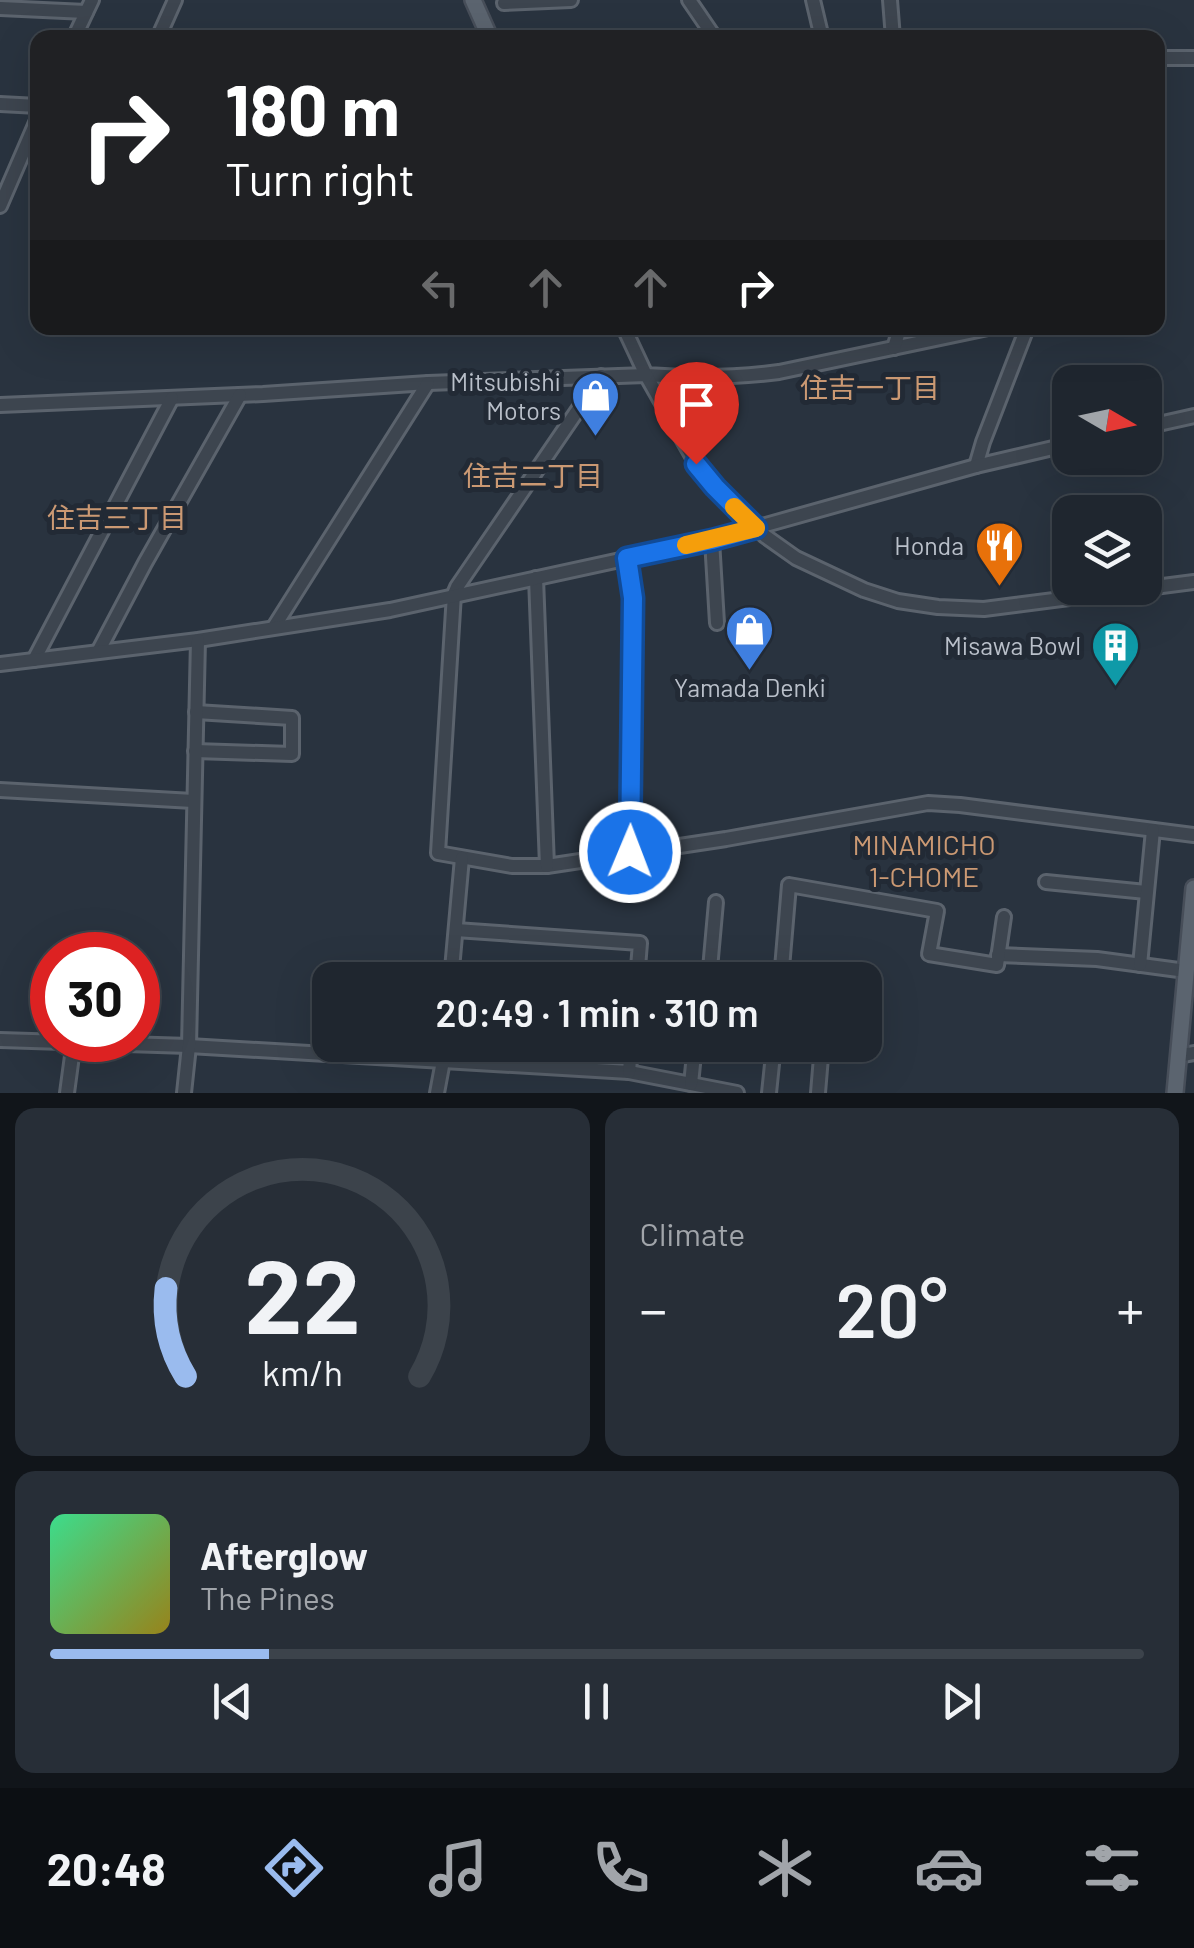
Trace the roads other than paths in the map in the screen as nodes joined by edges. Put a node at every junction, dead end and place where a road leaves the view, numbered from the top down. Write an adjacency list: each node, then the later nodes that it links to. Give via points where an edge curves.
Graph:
1 (174, 0): 12 (street)
2 (571, 0): 6 (street)
3 (688, 0): 14 (street)
4 (814, 0): 15 (street)
5 (890, 0): 16 (street)
6 (504, 2): 9 (street)
7 (46, 5): 8 (street); 10 (street)
8 (89, 6): 11 (street)
9 (476, 6): 13 (main road)
10 (0, 8)
11 (77, 30)
12 (161, 30)
13 (486, 30)
14 (710, 30)
15 (820, 30)
16 (892, 30)
17 (1165, 58): 18 (street)
18 (1194, 58)
19 (0, 104): 20 (street)
20 (30, 106)
21 (30, 137): 22 (street)
22 (0, 206)
23 (627, 335): 28 (street)
24 (898, 335): 27 (street)
25 (934, 335): 27 (street)
26 (1024, 335): 37 (street)
27 (894, 348): 28 (street, via 751,376)
28 (646, 375): 29 (street); 38 (street, via 696,464)
29 (601, 376): 30 (street); 43 (street)
30 (428, 383): 31 (street); 45 (street)
31 (240, 395): 32 (street); 47 (street)
32 (172, 398): 33 (street); 48 (street)
33 (0, 405)
34 (1194, 416): 35 (street)
35 (1162, 423)
36 (1052, 448): 37 (street)
37 (976, 466): 38 (street)
38 (756, 528): 39 (street); 42 (street, via 796,558 851,585 938,607 984,609)
39 (712, 540): 40 (street); 44 (street)
40 (627, 558): 41 (street); 56 (street, via 633,598)
41 (536, 578): 43 (street); 58 (street)
42 (1194, 582)
43 (454, 594): 45 (street); 57 (street, via 438,853)
44 (717, 623)
45 (274, 627): 46 (street)
46 (198, 640): 47 (street); 50 (street)
47 (98, 652): 48 (street)
48 (34, 660): 49 (street)
49 (0, 664)
50 (196, 712): 51 (street); 51 (street, via 292,718 292,754)
51 (195, 751): 53 (street)
52 (0, 790): 53 (street)
53 (193, 802): 76 (street)
54 (1153, 830): 55 (street); 56 (street, via 928,804); 61 (street)
55 (1194, 834)
56 (630, 852): 58 (street)
57 (462, 858): 58 (street); 64 (street)
58 (547, 866)
59 (1046, 882): 61 (street)
60 (1194, 888): 65 (main road)
61 (1146, 892): 71 (street)
62 (716, 902): 69 (street)
63 (1004, 917): 66 (street)
64 (456, 930): 67 (street); 68 (street, via 640,943)
65 (1191, 946): 72 (main road)
66 (998, 955): 70 (street, via 996,965 929,954 937,911 789,885); 71 (street)
67 (453, 962)
68 (638, 962)
69 (711, 962)
70 (783, 962)
71 (1140, 965): 72 (street)
72 (1186, 971): 78 (main road)
73 (0, 1040): 74 (street)
74 (30, 1040)
75 (160, 1045): 76 (street)
76 (190, 1046): 77 (street); 89 (street)
77 (312, 1053)
78 (1186, 1055): 94 (main road)
79 (71, 1062): 88 (street)
80 (444, 1062): 90 (street)
81 (461, 1062): 86 (street)
82 (629, 1062): 86 (street)
83 (693, 1062): 87 (street)
84 (772, 1062): 92 (street)
85 (821, 1062): 93 (street)
86 (628, 1072): 87 (street)
87 (691, 1084): 91 (street)
88 (66, 1093)
89 (184, 1093)
90 (437, 1093)
91 (738, 1093)
92 (769, 1093)
93 (818, 1093)
94 (1176, 1093)

